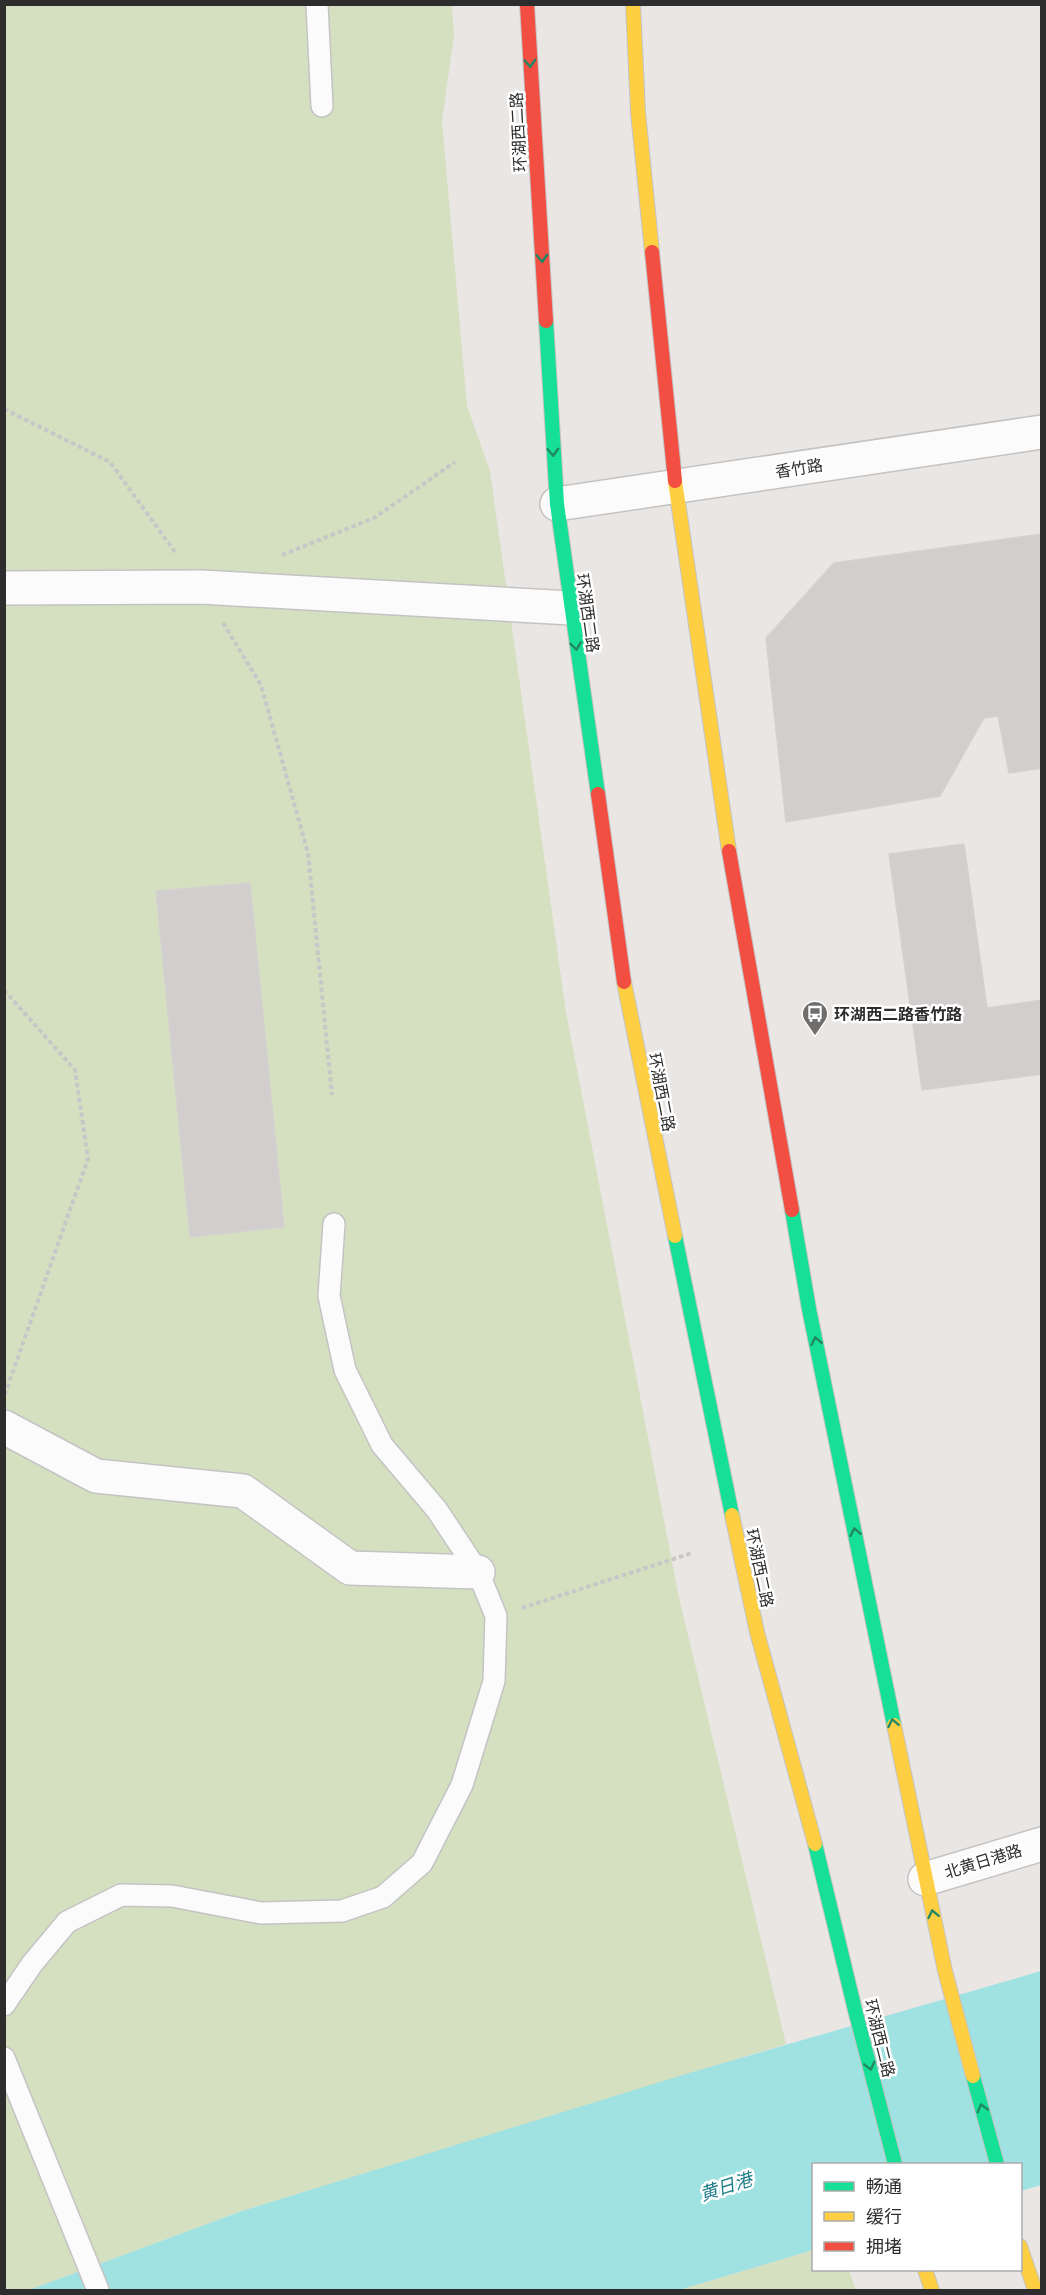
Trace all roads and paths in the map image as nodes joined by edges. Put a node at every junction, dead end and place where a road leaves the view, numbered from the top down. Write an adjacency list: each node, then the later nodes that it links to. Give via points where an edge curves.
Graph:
1 (317, 4): 4 (lane)
2 (527, 4): 9 (main road, 环湖西二路, one-way to 9)
3 (633, 4): 8 (main road, via 638,112)
4 (322, 106)
5 (4, 409): 11 (path, via 110,462)
6 (1041, 432): 8 (street, 香竹路)
7 (455, 462): 10 (path, via 374,518)
8 (676, 487): 9 (street, 香竹路); 23 (main road, one-way to 8, via 807,1298 726,834)
9 (556, 504): 13 (main road, 环湖西二路)
10 (277, 557)
11 (201, 587): 12 (street); 13 (street); 15 (path, via 261,684 308,853)
12 (4, 588)
13 (571, 608): 26 (main road, 环湖西二路, one-way to 26, via 625,989 699,1361 757,1632 825,1882)
14 (4, 990): 17 (path, via 75,1070 88,1160)
15 (332, 1095)
16 (334, 1224): 20 (lane, via 329,1296 345,1370 382,1445 437,1510)
17 (4, 1395)
18 (4, 1427): 20 (street, via 96,1476 243,1491 350,1568)
19 (692, 1554): 21 (path)
20 (478, 1572): 21 (lane)
21 (496, 1616): 24 (lane, via 494,1681 462,1785 423,1863 383,1897 342,1911 261,1913 172,1896 121,1895 67,1922)
22 (1041, 1844): 23 (street, 北黄日港路)
23 (925, 1879): 27 (main road, one-way to 23, via 945,1971)
24 (4, 2005)
25 (4, 2058): 30 (lane)
26 (895, 2163)
27 (997, 2163)
28 (1022, 2251): 32 (main road)
29 (925, 2271): 31 (main road)
30 (98, 2290)
31 (932, 2290)
32 (1039, 2290)

